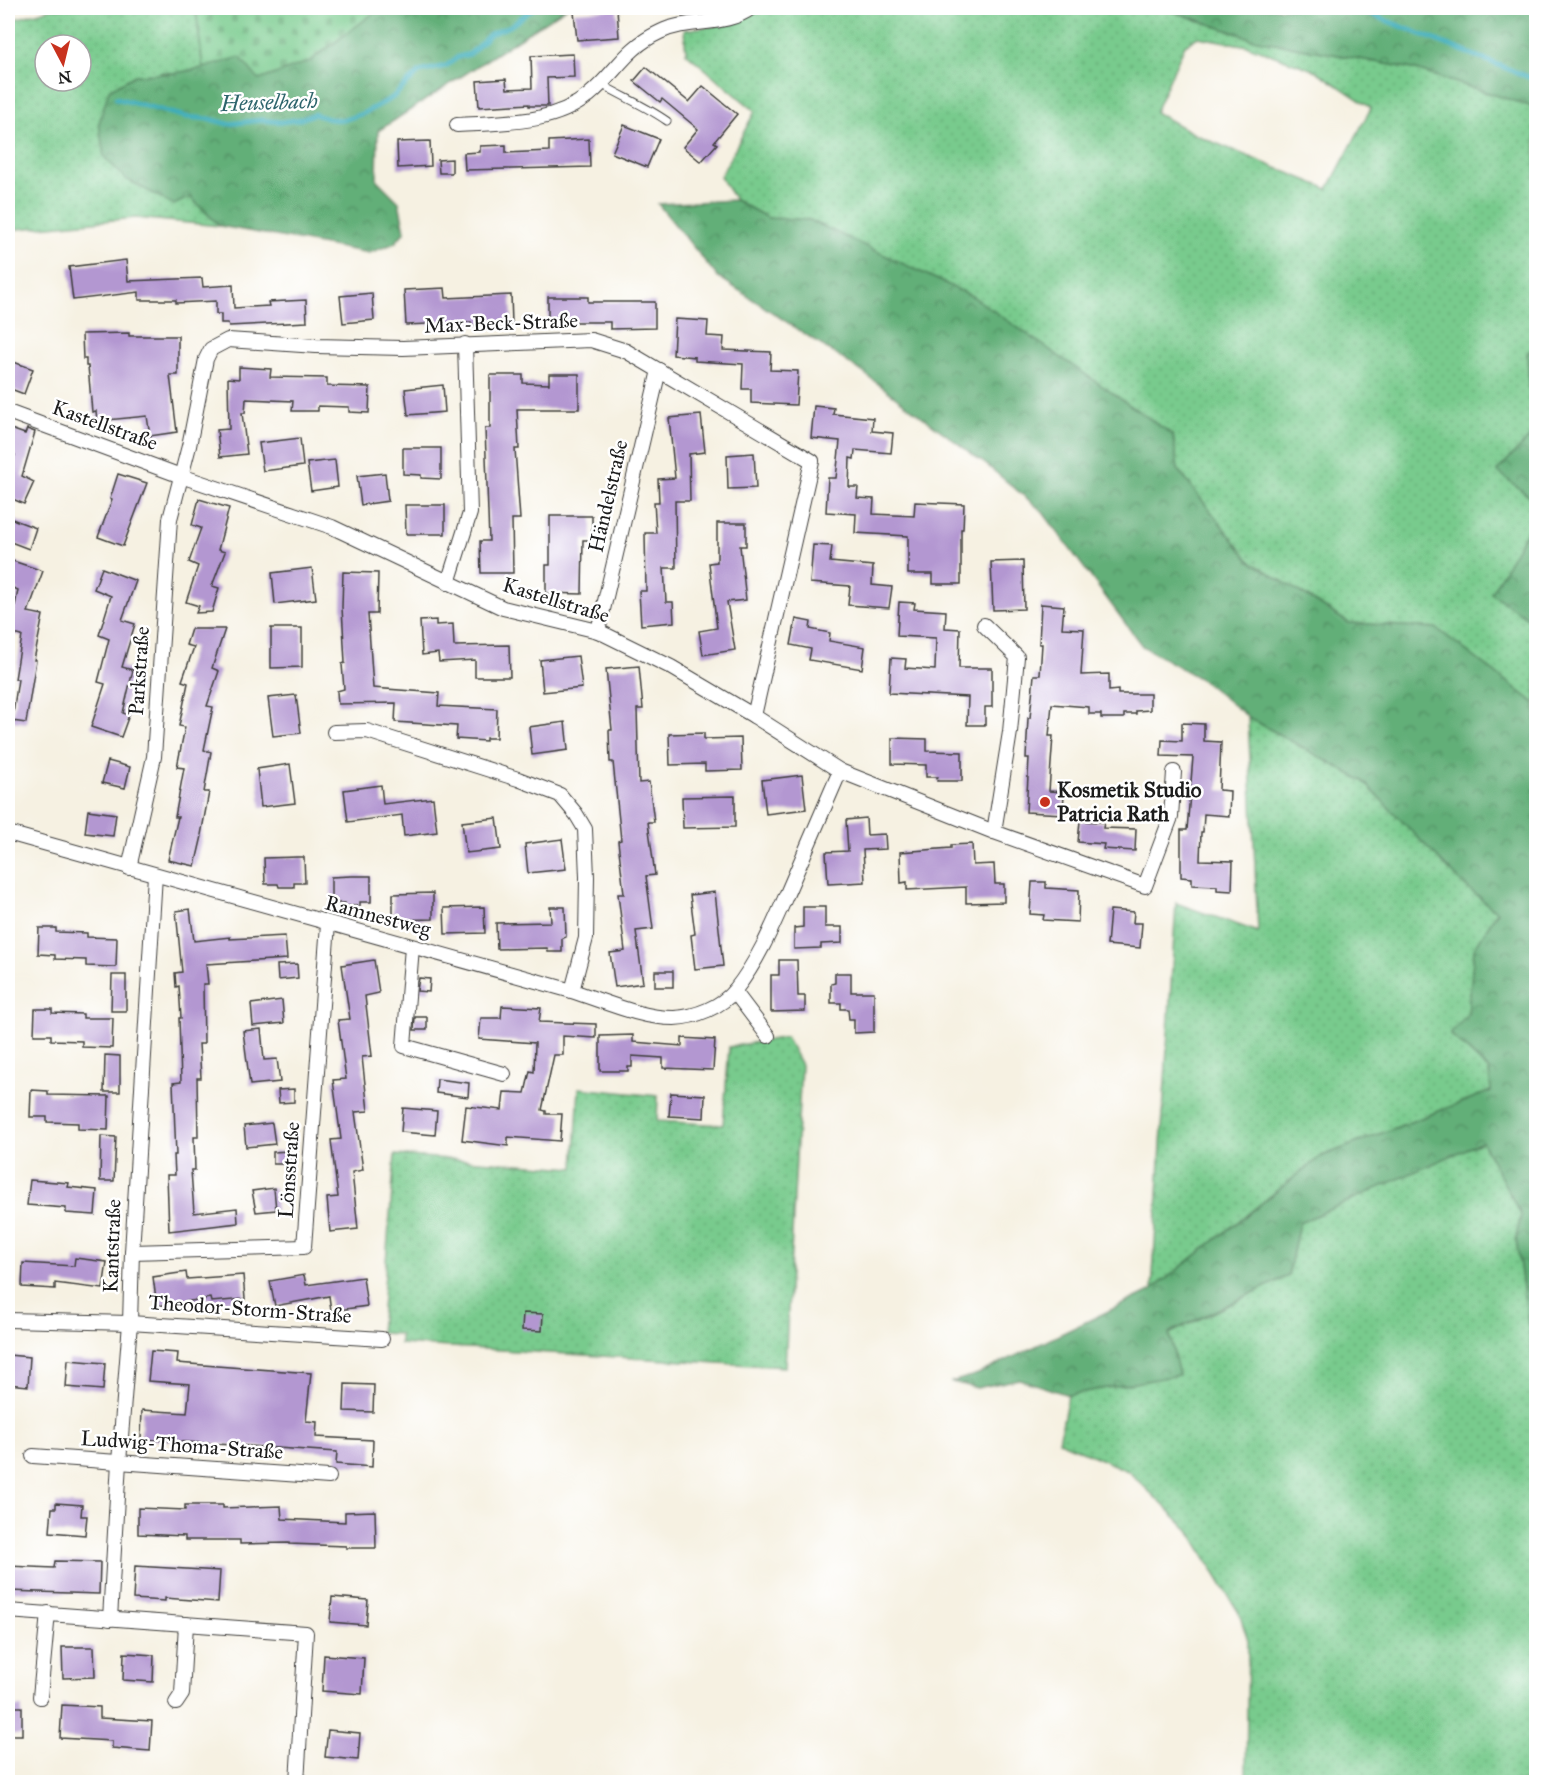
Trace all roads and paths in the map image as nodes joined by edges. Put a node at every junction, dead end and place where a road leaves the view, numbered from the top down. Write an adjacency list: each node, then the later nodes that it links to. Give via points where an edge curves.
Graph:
1 (752, 8): 2 (street, via 727,19 683,24 642,40)
2 (600, 83): 3 (lane); 4 (street, via 572,107 546,117)
3 (667, 121)
4 (457, 125)
5 (465, 344): 6 (street, Max-Beck-Straße, via 591,340 626,351); 8 (street, Max-Beck-Straße, via 403,348 228,340 211,349 206,359); 9 (street, via 470,513)
6 (659, 370): 11 (street, Händelstraße); 12 (street, Max-Beck-Straße, via 812,461)
7 (8, 412): 8 (street, Kastellstraße)
8 (181, 476): 9 (street, Kastellstraße, via 332,527); 18 (street, Parkstraße, via 170,519 154,757)
9 (448, 584): 11 (street, Kastellstraße, via 503,608)
10 (984, 625): 16 (street, via 1017,657)
11 (598, 631): 12 (street, Kastellstraße)
12 (754, 716): 14 (street, Kastellstraße)
13 (334, 732): 22 (street, via 367,731 560,795 585,829 586,938)
14 (840, 771): 16 (street, Kastellstraße); 23 (street, Ramnestweg, via 773,926)
15 (1174, 772): 16 (street, Kastellstraße, via 1171,817 1145,886)
16 (994, 832)
17 (8, 833): 18 (street, Ramnestweg)
18 (129, 868): 19 (street, Ramnestweg)
19 (155, 875): 20 (street, Ramnestweg); 26 (street, Kantstraße)
20 (328, 924): 21 (street, Ramnestweg); 26 (street, Lönsstraße, via 304,1247)
21 (412, 947): 22 (street, Ramnestweg); 25 (street, via 404,1046)
22 (572, 991): 23 (street, Ramnestweg, via 654,1017 676,1018 699,1014)
23 (734, 991): 24 (street)
24 (768, 1036)
25 (504, 1074)
26 (132, 1252): 28 (street, Kantstraße)
27 (8, 1320): 28 (street, Theodor-Storm-Straße)
28 (130, 1323): 29 (street, Theodor-Storm-Straße); 31 (street, Kantstraße)
29 (382, 1339)
30 (33, 1456): 31 (street, Ludwig-Thoma-Straße)
31 (119, 1462): 32 (street, Ludwig-Thoma-Straße); 35 (street, Kantstraße)
32 (329, 1477)
33 (8, 1611): 34 (street)
34 (48, 1613): 35 (street); 37 (street)
35 (110, 1619): 36 (street)
36 (186, 1624): 38 (street, via 182,1694); 39 (street, via 306,1633)
37 (40, 1697)
38 (176, 1703)
39 (297, 1782)

